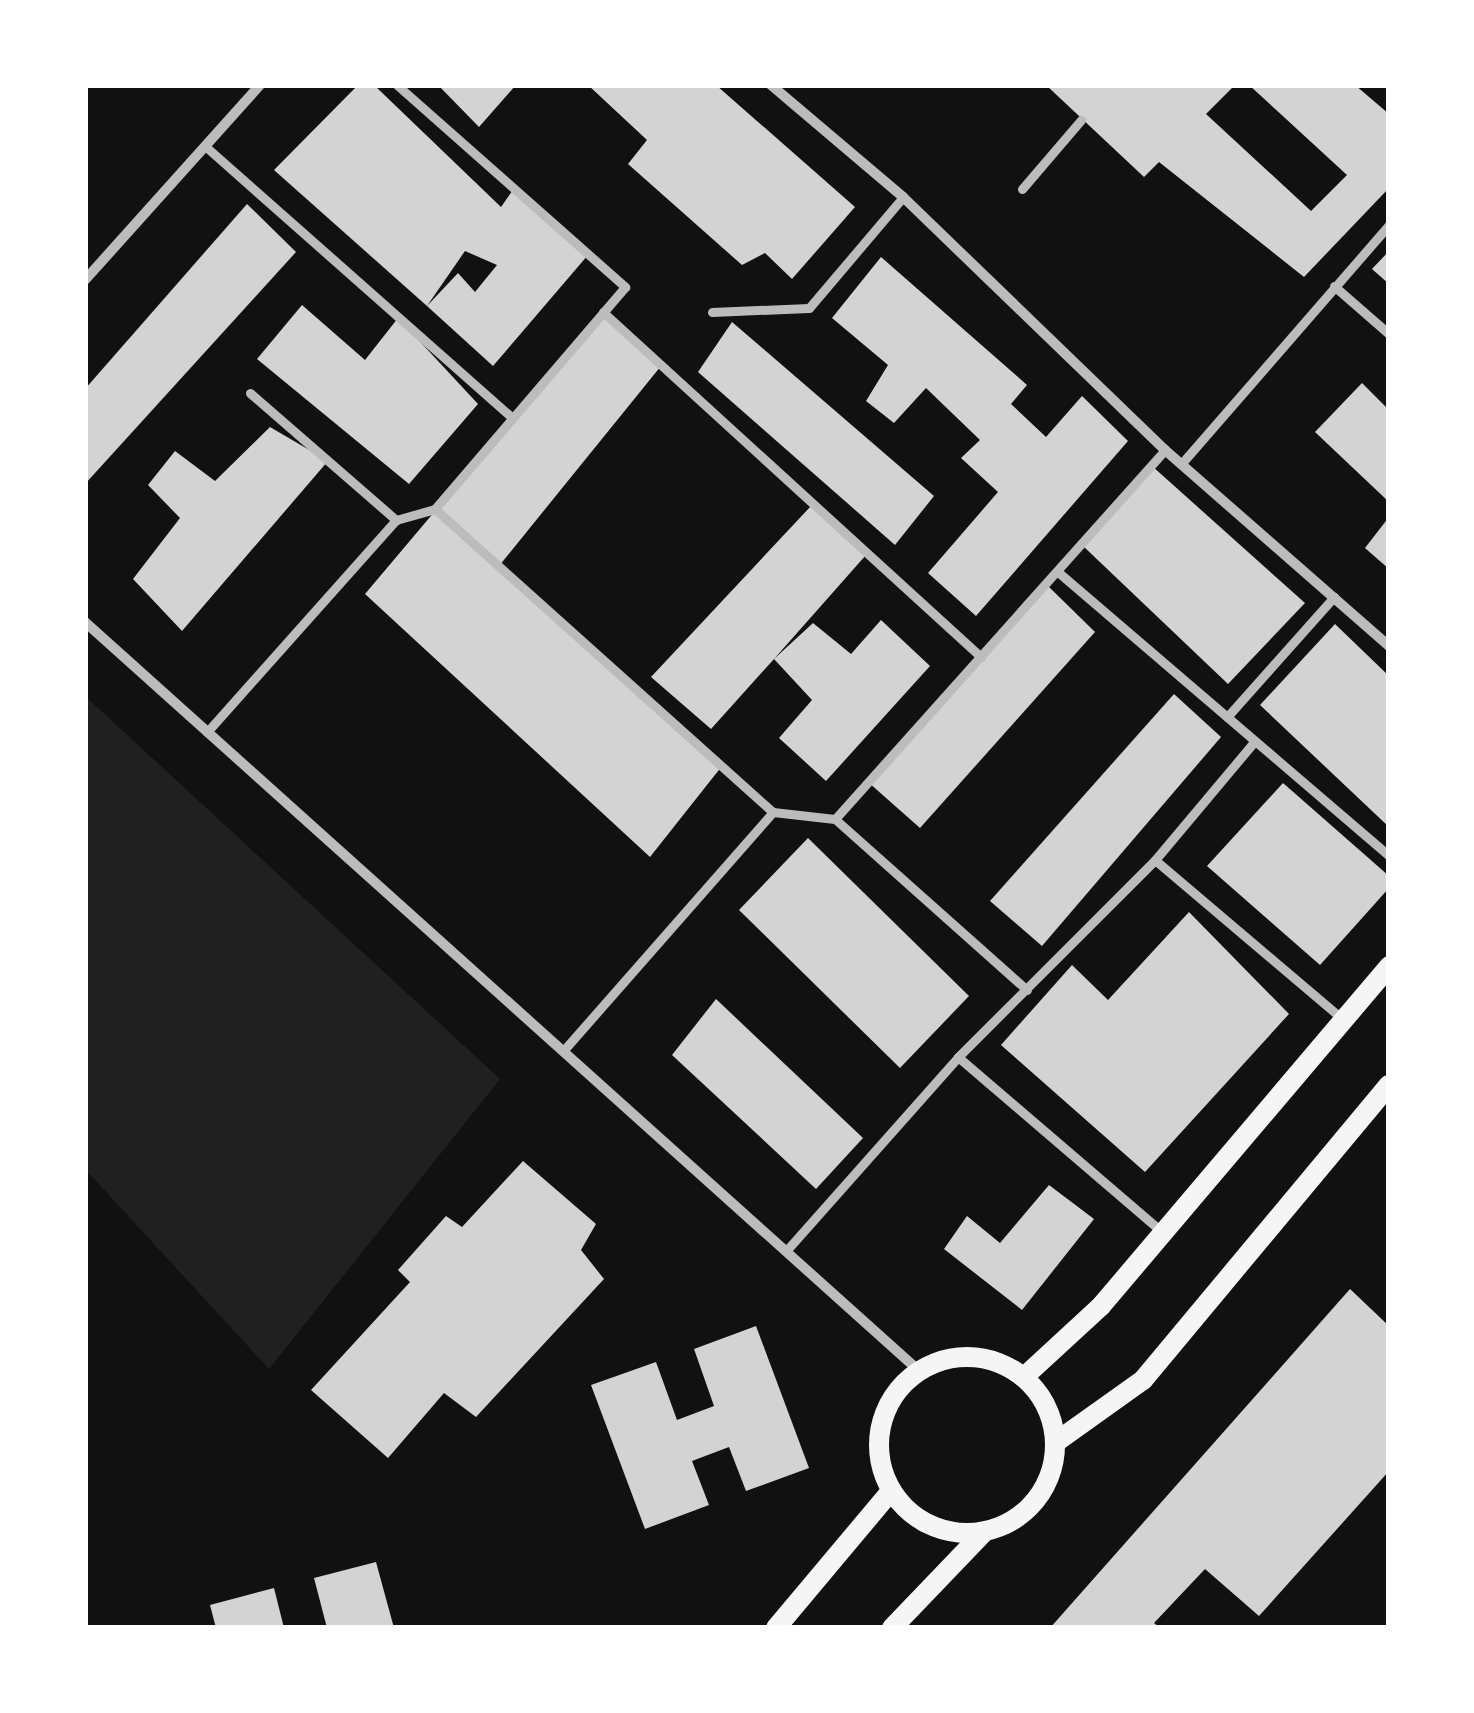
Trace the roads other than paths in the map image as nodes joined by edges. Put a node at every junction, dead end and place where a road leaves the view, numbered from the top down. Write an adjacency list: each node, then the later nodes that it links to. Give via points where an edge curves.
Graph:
1 (260, 85): 5 (street)
2 (397, 85): 11 (street, via 625,287)
3 (771, 85): 7 (street)
4 (1081, 120): 6 (street)
5 (205, 146): 9 (street); 15 (street)
6 (1022, 189)
7 (903, 198): 12 (street, via 810,308); 16 (street)
8 (1389, 225): 10 (street)
9 (85, 280)
10 (1334, 286): 13 (street); 17 (street)
11 (603, 312): 15 (street); 24 (street)
12 (712, 312)
13 (1389, 334)
14 (250, 393): 19 (street)
15 (512, 418): 18 (street)
16 (1164, 450): 17 (street); 20 (street)
17 (1182, 464): 21 (street)
18 (435, 509): 19 (street); 28 (street)
19 (396, 520): 26 (street)
20 (1058, 572): 24 (street); 25 (street)
21 (1334, 597): 23 (street); 25 (street)
22 (85, 622): 26 (street)
23 (1389, 646)
24 (981, 657): 29 (street)
25 (1227, 717): 27 (street)
26 (207, 732): 35 (street)
27 (1255, 741): 30 (street); 31 (street)
28 (774, 812): 29 (street); 35 (street)
29 (835, 819): 33 (street)
30 (1389, 856)
31 (1155, 860): 33 (street); 34 (street)
32 (1389, 966): 34 (main road)
33 (1027, 990): 36 (street)
34 (1340, 1018): 38 (main road)
35 (562, 1051): 39 (street)
36 (958, 1057): 38 (street); 39 (street)
37 (1389, 1085): 42 (main road, via 1143,1380)
38 (1163, 1232): 41 (main road, via 1101,1306)
39 (786, 1251): 40 (street)
40 (918, 1370): 41 (main road, via 972,1356); 43 (main road, via 884,1412 878,1439)
41 (1024, 1377): 42 (main road, via 1041,1396)
42 (1056, 1442): 44 (main road, via 1052,1473 1037,1501 1013,1521)
43 (891, 1491): 44 (main road, via 931,1526); 45 (main road)
44 (984, 1532): 46 (main road)
45 (776, 1628)
46 (892, 1628)

